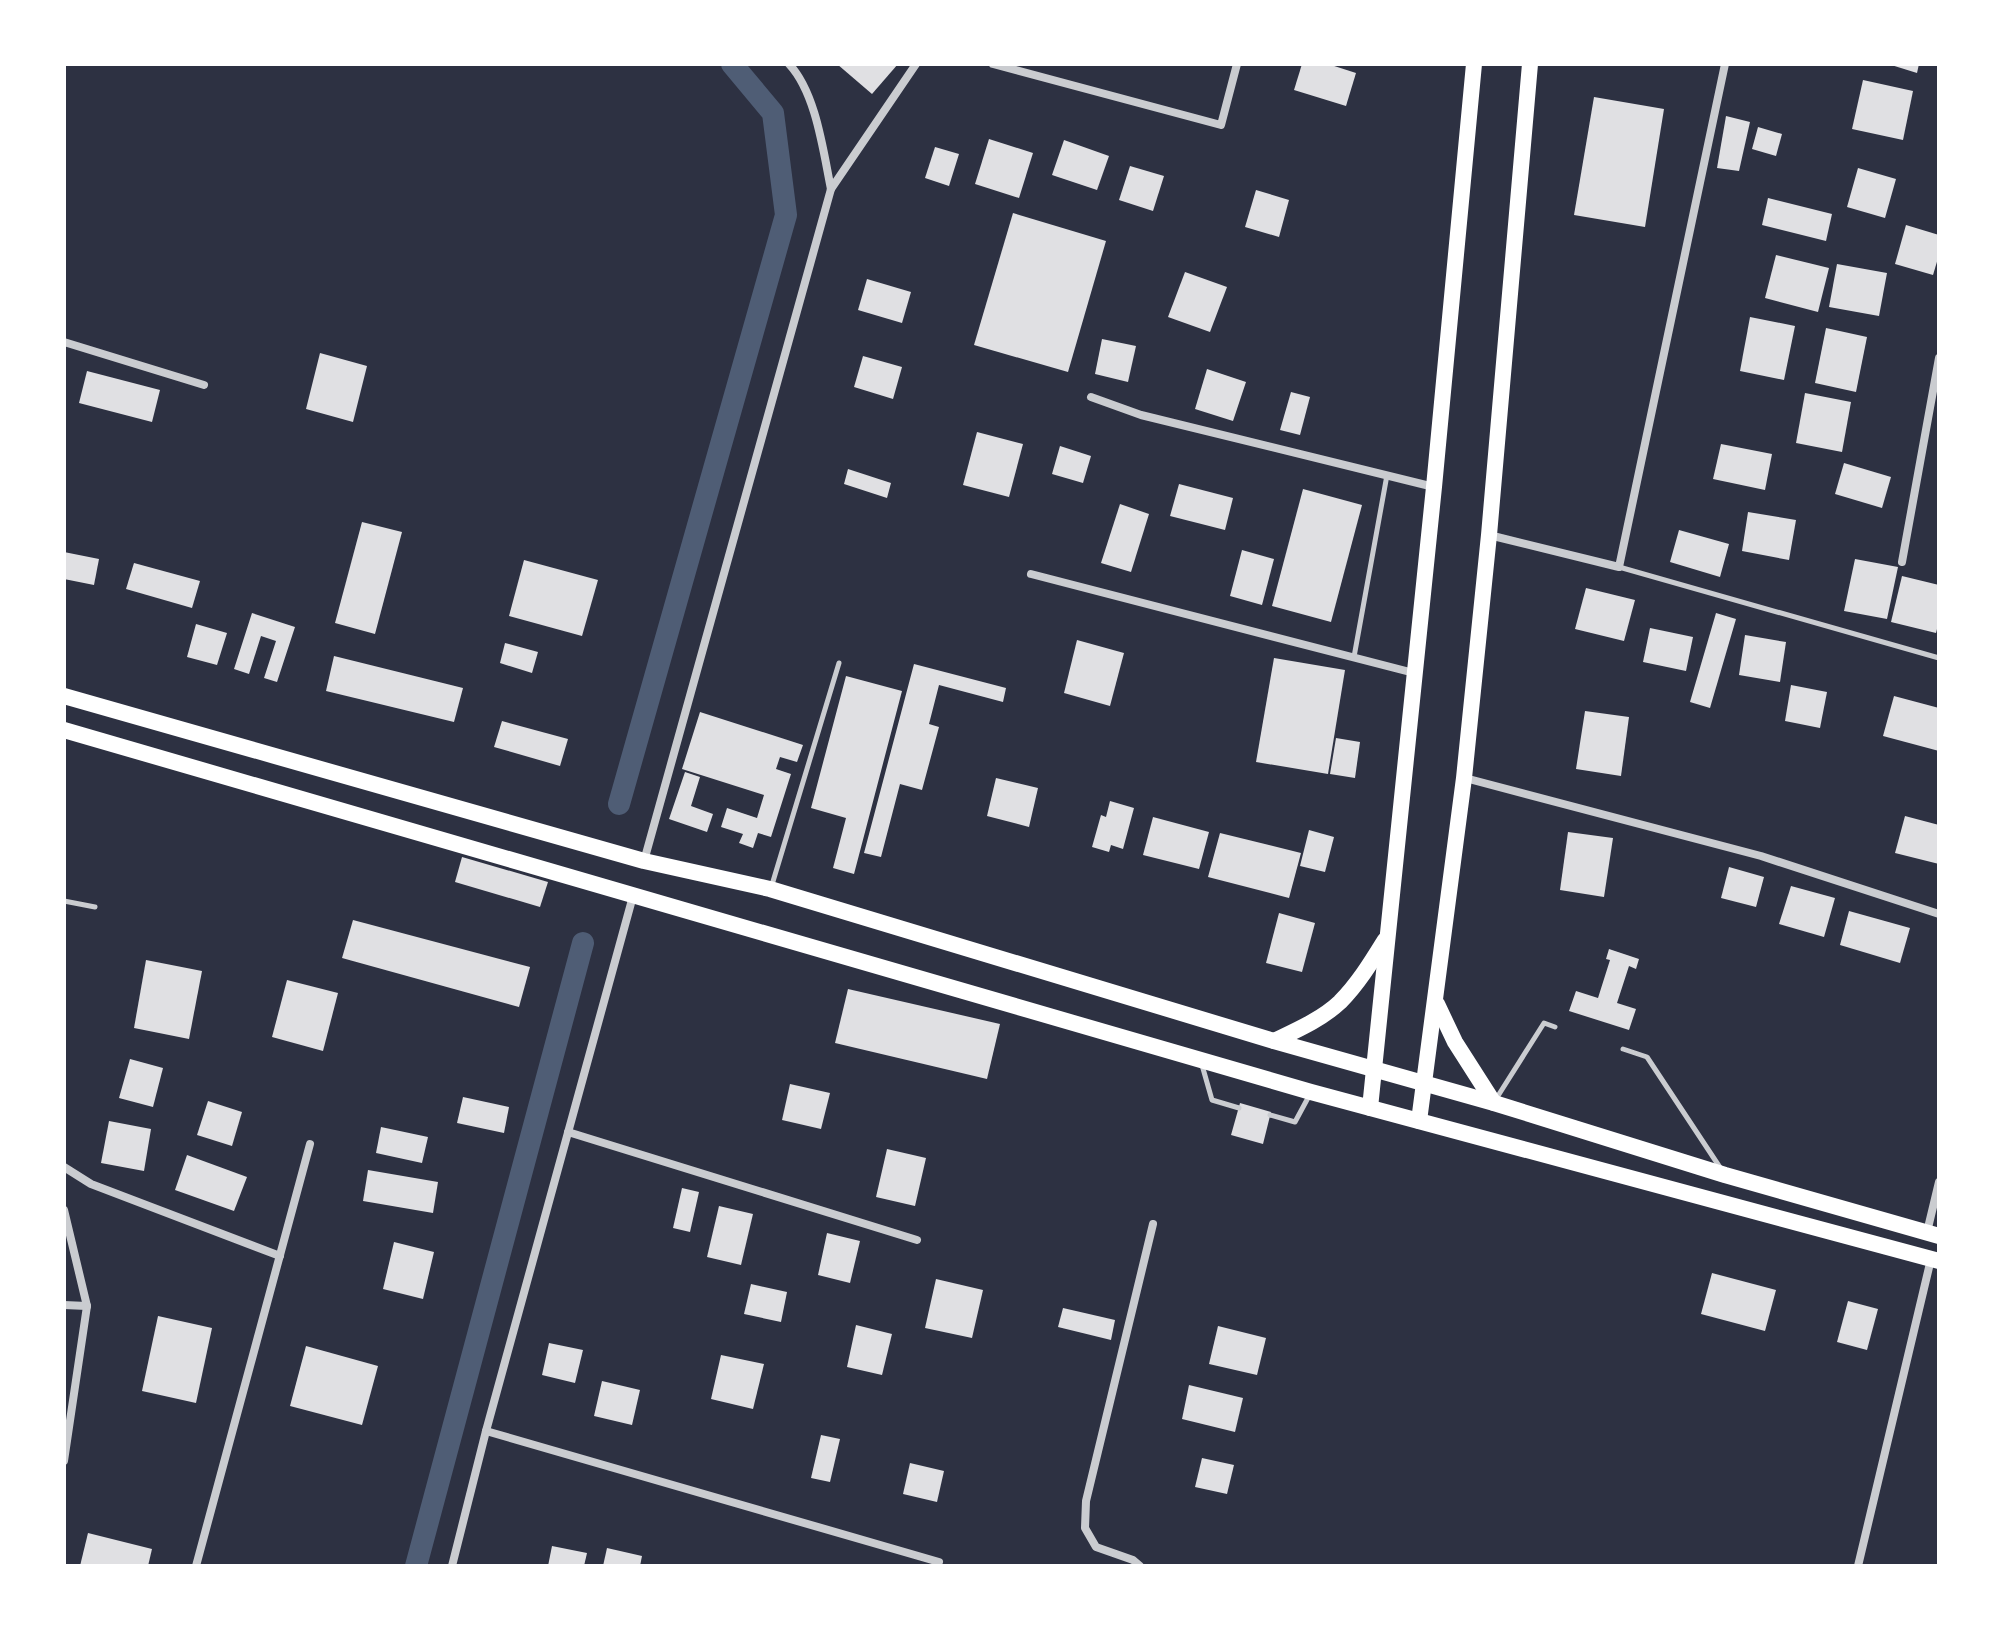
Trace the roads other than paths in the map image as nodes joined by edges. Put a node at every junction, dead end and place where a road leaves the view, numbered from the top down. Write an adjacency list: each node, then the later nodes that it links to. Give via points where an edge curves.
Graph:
1 (789, 64): 8 (street, via 817,121)
2 (916, 64): 8 (street)
3 (993, 64): 4 (street, via 1221,125)
4 (1237, 64)
5 (1474, 64): 14 (main road)
6 (1530, 64): 15 (main road)
7 (1725, 64): 17 (street)
8 (831, 189): 26 (street)
9 (64, 342): 11 (street)
10 (1939, 358): 16 (street)
11 (204, 385)
12 (1091, 397): 13 (street, via 1141,415)
13 (1387, 475): 14 (street); 19 (lane)
14 (1434, 487): 22 (main road)
15 (1489, 535): 17 (street); 25 (main road)
16 (1902, 562)
17 (1619, 567): 20 (lane)
18 (1031, 574): 19 (street)
19 (1354, 658): 22 (street)
20 (1939, 658)
21 (839, 663): 27 (lane)
22 (1414, 673): 32 (main road)
23 (64, 696): 26 (main road)
24 (64, 730): 28 (main road)
25 (1464, 778): 31 (street, via 1761,856); 33 (main road)
26 (644, 861): 27 (main road)
27 (770, 889): 35 (main road)
28 (633, 896): 37 (main road); 46 (street)
29 (64, 901): 30 (lane)
30 (95, 907)
31 (1939, 914)
32 (1388, 935): 35 (main road, via 1339,1002); 38 (main road)
33 (1436, 999): 39 (main road); 41 (main road, via 1448,1030)
34 (1555, 1027): 41 (lane, via 1544,1023)
35 (1274, 1041): 38 (main road)
36 (1623, 1049): 49 (lane, via 1647,1057)
37 (1200, 1061): 40 (main road); 42 (lane, via 1212,1100)
38 (1374, 1069): 39 (main road); 43 (main road)
39 (1425, 1085): 41 (main road); 45 (main road)
40 (1311, 1092): 43 (main road); 44 (lane, via 1295,1122)
41 (1494, 1103): 49 (main road)
42 (1239, 1108)
43 (1370, 1108): 45 (main road)
44 (1270, 1115)
45 (1419, 1121): 56 (main road)
46 (568, 1132): 54 (street); 59 (street)
47 (310, 1144): 55 (street)
48 (64, 1167): 55 (street, via 91,1184)
49 (1725, 1175): 53 (main road)
50 (1939, 1182): 53 (street)
51 (64, 1210): 58 (street)
52 (1153, 1224): 64 (street, via 1086,1501 1085,1528 1096,1547)
53 (1933, 1234)
54 (917, 1240)
55 (280, 1256): 62 (street)
56 (1935, 1259): 65 (street)
57 (64, 1305): 58 (street)
58 (87, 1306): 60 (street)
59 (486, 1431): 61 (street); 63 (street)
60 (64, 1460)
61 (939, 1562)
62 (196, 1566)
63 (452, 1566)
64 (1140, 1566)
65 (1858, 1566)

